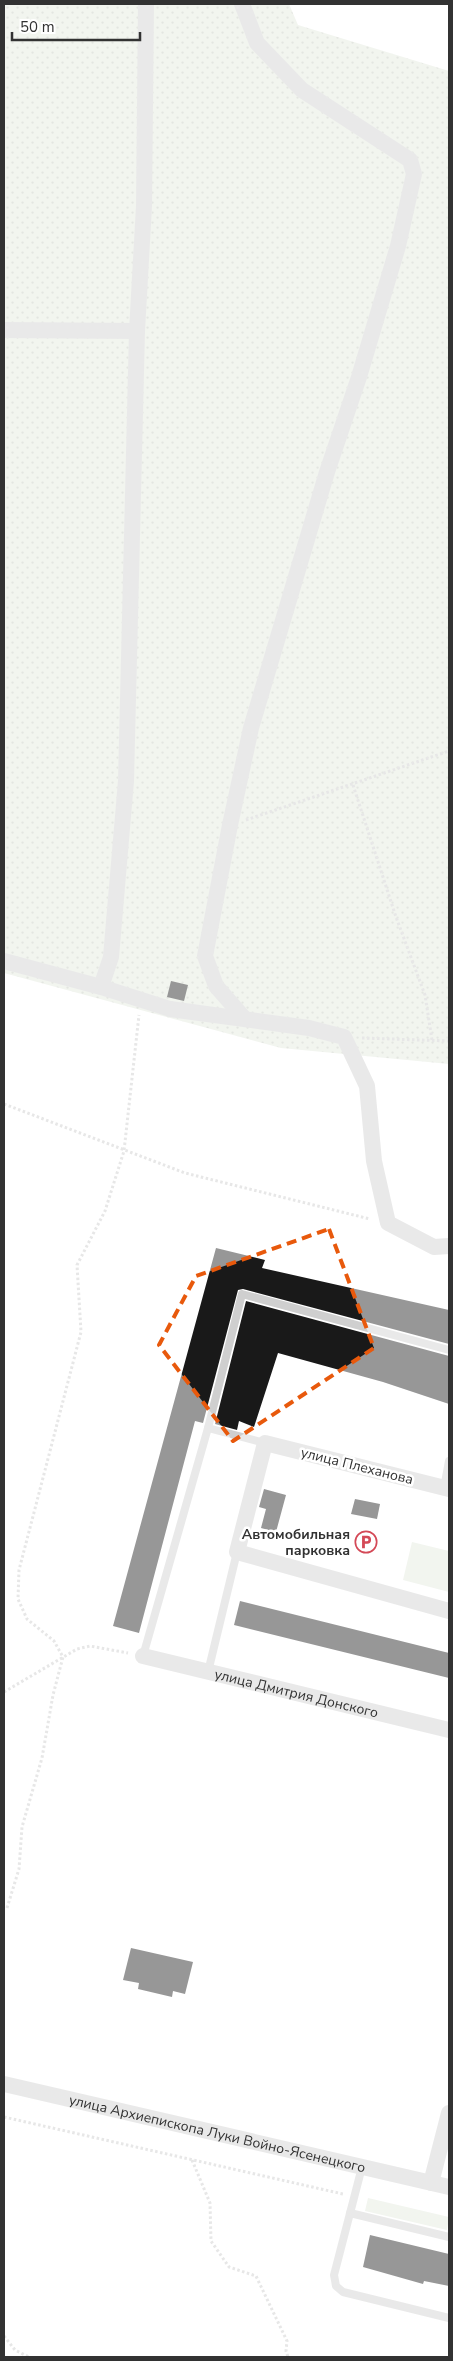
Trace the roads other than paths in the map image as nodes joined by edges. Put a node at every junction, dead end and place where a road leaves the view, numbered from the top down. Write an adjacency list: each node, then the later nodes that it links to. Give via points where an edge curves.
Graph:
1 (146, 4): 4 (street, via 144,206)
2 (242, 4): 7 (street, via 257,43 302,90 410,160 414,174 398,246 251,728 230,825 206,956 216,986)
3 (4, 330): 4 (street)
4 (137, 331): 6 (street, via 126,781 110,957)
5 (4, 961): 6 (street)
6 (101, 987): 7 (street, via 170,1009)
7 (244, 1018): 8 (street, via 309,1028 344,1038 367,1086 374,1161 388,1223 434,1247)
8 (449, 1246)
9 (449, 1350): 10 (lane, via 242,1294)
10 (208, 1428): 11 (lane); 16 (lane)
11 (264, 1443): 13 (street, улица Плеханова); 14 (street)
12 (449, 1461): 13 (lane)
13 (447, 1489)
14 (237, 1552): 15 (street); 17 (lane)
15 (449, 1611)
16 (143, 1656): 17 (street, улица Дмитрия Донского)
17 (208, 1672): 18 (street, улица Дмитрия Донского)
18 (449, 1730)
19 (4, 2084): 21 (street, улица Архиепископа Луки Войно-Ясенецкого)
20 (449, 2113): 22 (street)
21 (362, 2167): 22 (street, улица Архиепископа Луки Войно-Ясенецкого); 24 (lane)
22 (432, 2183): 23 (street, улица Архиепископа Луки Войно-Ясенецкого)
23 (449, 2187)
24 (350, 2213): 25 (lane); 26 (lane, via 334,2275 339,2290)
25 (449, 2237)
26 (449, 2318)

